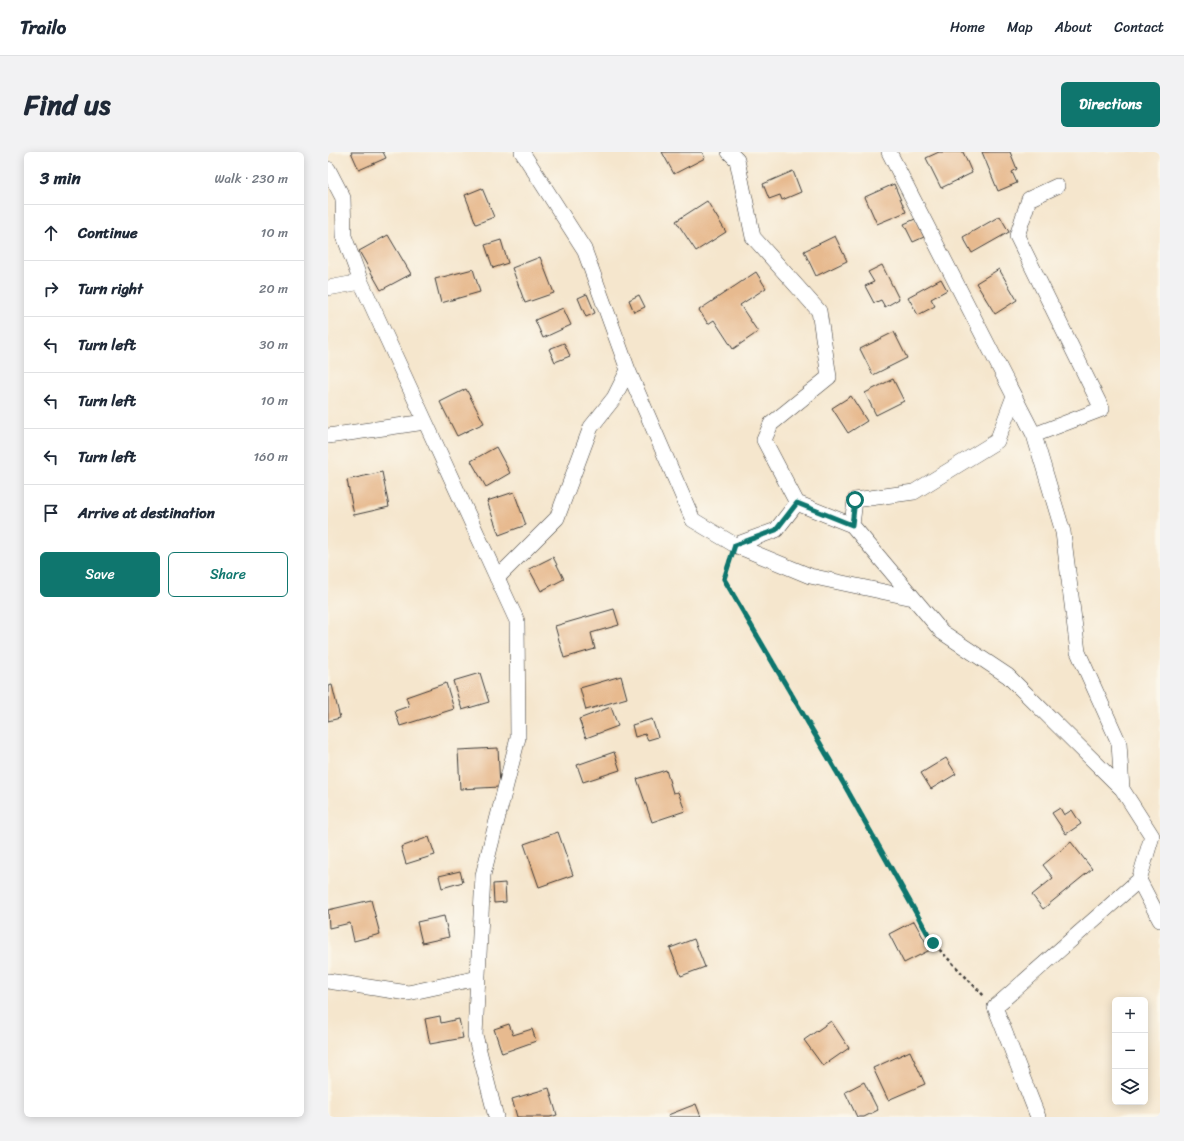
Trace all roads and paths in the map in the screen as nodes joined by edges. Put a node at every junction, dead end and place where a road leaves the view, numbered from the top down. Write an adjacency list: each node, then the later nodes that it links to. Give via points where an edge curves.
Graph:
1 (522, 152): 8 (street, via 584,249)
2 (729, 152): 13 (street, via 737,160 753,237 819,311 829,377 771,424 764,440)
3 (889, 152): 9 (street)
4 (328, 169): 6 (street, via 343,198 344,236)
5 (1058, 186): 11 (street, via 1029,200 1016,236 1102,409)
6 (361, 282): 7 (street); 10 (street)
7 (328, 288)
8 (628, 370): 15 (street, via 692,520); 16 (street, via 614,398 591,427 557,518)
9 (1014, 396): 11 (street); 14 (street, via 997,441 914,492 855,500)
10 (425, 422): 12 (street); 16 (street)
11 (1034, 435): 18 (street, via 1062,532 1078,652 1120,743)
12 (328, 436)
13 (797, 503): 14 (street); 15 (street, via 776,530)
14 (852, 525): 17 (street)
15 (735, 545): 17 (street, via 810,576); 23 (path, via 724,579 933,943)
16 (497, 578): 21 (street, via 517,621 518,738 483,876)
17 (913, 598): 18 (street, via 942,632 1008,676)
18 (1122, 789): 19 (street, via 1152,836)
19 (1139, 880): 20 (street); 23 (street)
20 (1160, 920)
21 (478, 978): 22 (street, via 408,993); 24 (street, via 475,1035)
22 (328, 981)
23 (995, 1008): 25 (street)
24 (496, 1117)
25 (1038, 1117)

